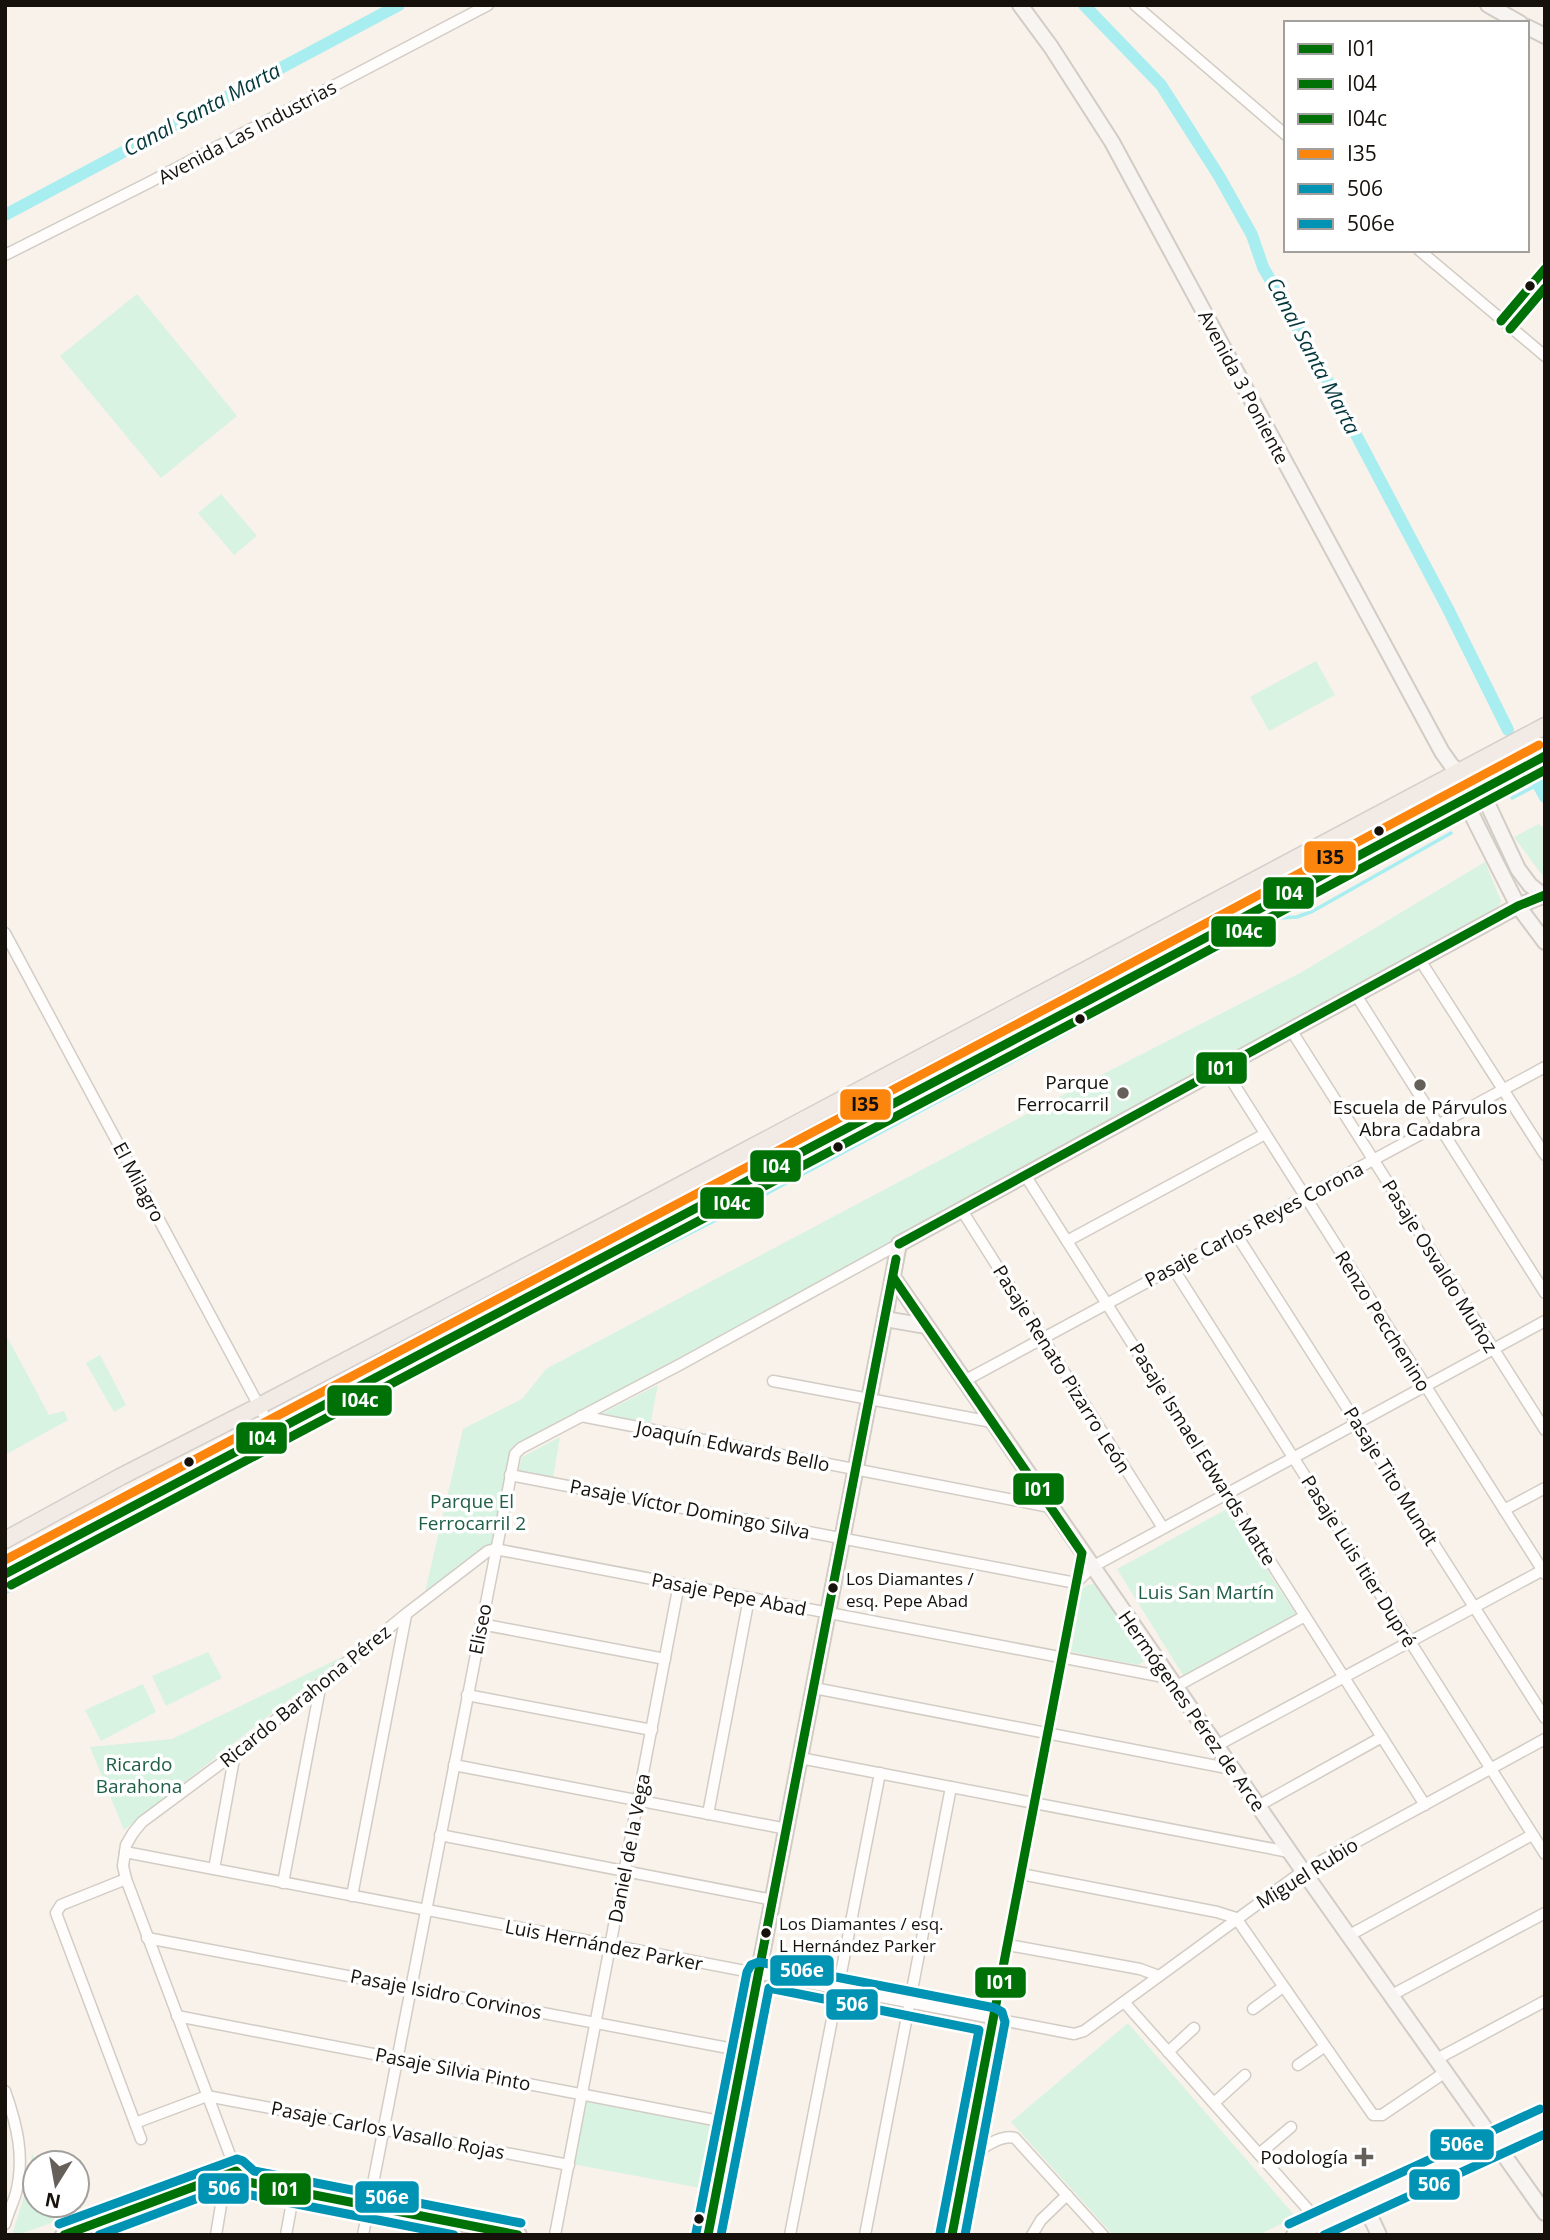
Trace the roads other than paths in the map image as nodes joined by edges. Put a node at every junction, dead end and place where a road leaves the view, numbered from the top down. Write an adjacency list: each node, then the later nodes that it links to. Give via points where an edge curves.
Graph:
1 (488, 5): 10 (street, Avenida Las Industrias)
2 (1020, 5): 16 (street, Avenida 3 Poniente, via 1112,142 1437,744)
3 (1135, 5): 8 (street)
4 (1488, 5): 5 (street)
5 (1516, 21)
6 (1529, 28): 7 (street)
7 (1545, 36)
8 (1284, 133)
9 (1421, 252): 12 (street)
10 (5, 255)
11 (1545, 269): 12 (street)
12 (1501, 321): 13 (street)
13 (1545, 356)
14 (1545, 726): 16 (main road)
15 (1542, 758): 17 (main road)
16 (1459, 773): 17 (street, Avenida 3 Poniente); 18 (street, Avenida 3 Poniente); 32 (main road)
17 (1481, 790): 18 (main road); 19 (street, Avenida 3 Poniente, via 1518,869)
18 (1464, 799): 20 (street, Avenida 3 Poniente); 35 (main road)
19 (1544, 896): 20 (street)
20 (1518, 906): 22 (street, Avenida 3 Poniente); 23 (street)
21 (5, 933): 58 (street, El Milagro)
22 (1545, 942)
23 (1420, 960): 24 (street); 28 (street)
24 (1356, 995): 25 (street); 29 (street)
25 (1291, 1030): 26 (street); 33 (street, Pasaje Osvaldo Muñoz)
26 (1223, 1067): 30 (street, Renzo Pecchenino); 34 (street)
27 (1545, 1067): 28 (street, Pasaje Carlos Reyes Corona)
28 (1503, 1089): 29 (street, Pasaje Carlos Reyes Corona); 31 (street)
29 (1438, 1125): 33 (street, Pasaje Carlos Reyes Corona); 45 (street)
30 (1265, 1134): 36 (street, Renzo Pecchenino); 41 (street)
31 (1545, 1155)
32 (734, 1157): 35 (main road); 38 (main road)
33 (1373, 1160): 36 (street, Pasaje Carlos Reyes Corona); 52 (street, Pasaje Osvaldo Muñoz)
34 (1025, 1175): 37 (street); 41 (street, Pasaje Ismael Edwards Matte)
35 (746, 1181): 40 (main road)
36 (1305, 1197): 39 (street, Pasaje Carlos Reyes Corona); 56 (street, Renzo Pecchenino)
37 (961, 1209): 42 (street); 51 (street, Pasaje Renato Pizarro León)
38 (630, 1212): 40 (main road); 50 (main road)
39 (1236, 1234): 43 (street, Pasaje Carlos Reyes Corona); 61 (street, Pasaje Tito Mundt)
40 (644, 1236): 53 (main road)
41 (1067, 1241): 46 (street, Pasaje Ismael Edwards Matte)
42 (899, 1244): 44 (street); 59 (street, Eliseo)
43 (1173, 1268): 46 (street, Pasaje Carlos Reyes Corona); 64 (street, Pasaje Luis Itier Dupré)
44 (893, 1277): 47 (street); 49 (street, Hermógenes Pérez de Arce)
45 (1545, 1293)
46 (1107, 1304): 51 (street, Pasaje Carlos Reyes Corona); 68 (street, Pasaje Ismael Edwards Matte)
47 (885, 1319): 49 (street); 57 (street)
48 (1545, 1321): 52 (street)
49 (926, 1326): 55 (street, Hermógenes Pérez de Arce)
50 (398, 1333): 53 (main road); 58 (main road)
51 (1042, 1338): 55 (street, Pasaje Carlos Reyes Corona); 71 (street, Pasaje Renato Pizarro León)
52 (1493, 1349): 56 (street); 62 (street, Pasaje Osvaldo Muñoz)
53 (412, 1357): 63 (main road)
54 (774, 1381): 57 (street)
55 (964, 1381): 60 (street, Hermógenes Pérez de Arce)
56 (1425, 1386): 61 (street); 70 (street, Renzo Pecchenino)
57 (869, 1399): 60 (street); 65 (street)
58 (260, 1406): 63 (street, El Milagro); 73 (main road)
59 (581, 1416): 65 (street, Joaquín Edwards Bello); 66 (street, Eliseo, via 521,1448)
60 (992, 1422): 69 (street, Hermógenes Pérez de Arce)
61 (1357, 1423): 64 (street); 82 (street, Pasaje Tito Mundt)
62 (1545, 1430)
63 (273, 1432): 78 (main road)
64 (1293, 1458): 68 (street); 87 (street, Pasaje Luis Itier Dupré)
65 (856, 1469): 69 (street, Joaquín Edwards Bello); 72 (street)
66 (510, 1475): 72 (street, Pasaje Víctor Domingo Silva); 74 (street, Eliseo)
67 (1545, 1488): 70 (street)
68 (1227, 1493): 71 (street); 85 (street, Pasaje Ismael Edwards Matte)
69 (1050, 1507): 75 (street, Hermógenes Pérez de Arce)
70 (1504, 1510): 77 (street, Renzo Pecchenino)
71 (1163, 1528): 76 (street)
72 (843, 1537): 79 (street, Pasaje Víctor Domingo Silva); 83 (street)
73 (5, 1540)
74 (495, 1549): 80 (street, Pasaje Pepe Abad); 84 (street, Ricardo Barahona Pérez); 86 (street, Eliseo)
75 (1082, 1553): 76 (street, Hermógenes Pérez de Arce); 79 (street)
76 (1092, 1567): 79 (street); 92 (street, Hermógenes Pérez de Arce)
77 (1544, 1571): 82 (street)
78 (5, 1574)
79 (1076, 1583): 88 (street)
80 (679, 1584): 81 (street, Pasaje Pepe Abad); 89 (street, Daniel de la Vega)
81 (748, 1598): 83 (street, Pasaje Pepe Abad); 112 (street)
82 (1474, 1607): 87 (street); 95 (street, Pasaje Tito Mundt)
83 (828, 1613): 88 (street, Pasaje Pepe Abad); 93 (street)
84 (406, 1614): 91 (street, Ricardo Barahona Pérez); 125 (street)
85 (1305, 1616): 90 (street, Pasaje Ismael Edwards Matte); 92 (street)
86 (481, 1625): 89 (street); 94 (street, Eliseo)
87 (1410, 1642): 90 (street); 105 (street, Pasaje Luis Itier Dupré)
88 (1062, 1658): 92 (street, Pasaje Pepe Abad); 97 (street)
89 (665, 1659): 96 (street, Daniel de la Vega)
90 (1344, 1677): 98 (street, Pasaje Ismael Edwards Matte); 100 (street)
91 (322, 1683): 101 (street, Ricardo Barahona Pérez); 124 (street)
92 (1172, 1683): 100 (street, Hermógenes Pérez de Arce)
93 (814, 1688): 97 (street); 102 (street)
94 (467, 1695): 96 (street); 103 (street, Eliseo)
95 (1545, 1718)
96 (652, 1730): 108 (street, Daniel de la Vega)
97 (1048, 1733): 104 (street); 109 (street)
98 (1382, 1737): 110 (street, Pasaje Ismael Edwards Matte); 111 (street)
99 (1545, 1739): 105 (street, Miguel Rubio)
100 (1216, 1746): 104 (street, Hermógenes Pérez de Arce)
101 (235, 1753): 116 (street, Ricardo Barahona Pérez, via 142,1822); 119 (street)
102 (800, 1758): 106 (street); 113 (street)
103 (454, 1765): 108 (street); 114 (street, Eliseo)
104 (1231, 1769): 111 (street, Hermógenes Pérez de Arce)
105 (1491, 1769): 110 (street, Miguel Rubio); 115 (street, Pasaje Luis Itier Dupré)
106 (880, 1773): 107 (street); 138 (street)
107 (951, 1787): 109 (street); 142 (street)
108 (638, 1800): 112 (street); 120 (street, Daniel de la Vega)
109 (1034, 1803): 117 (street); 122 (street)
110 (1425, 1805): 121 (street, Miguel Rubio)
111 (1258, 1806): 117 (street, Hermógenes Pérez de Arce)
112 (708, 1814): 113 (street)
113 (787, 1829): 126 (street)
114 (440, 1835): 120 (street); 127 (street, Eliseo)
115 (1532, 1835): 118 (street, Pasaje Luis Itier Dupré); 130 (street)
116 (124, 1852): 119 (street, Luis Hernández Parker); 123 (street)
117 (1289, 1852): 121 (street, Hermógenes Pérez de Arce)
118 (1545, 1854)
119 (214, 1869): 124 (street, Luis Hernández Parker)
120 (625, 1871): 126 (street); 133 (street, Daniel de la Vega)
121 (1303, 1871): 129 (street, Miguel Rubio); 130 (street, Hermógenes Pérez de Arce)
122 (1021, 1874): 129 (street); 132 (street)
123 (125, 1880): 131 (street); 162 (street, via 61,1905 56,1913)
124 (283, 1883): 125 (street, Luis Hernández Parker)
125 (352, 1896): 127 (street, Luis Hernández Parker)
126 (773, 1900): 134 (street)
127 (426, 1910): 133 (street, Luis Hernández Parker); 136 (street, Eliseo)
128 (1545, 1913): 139 (street)
129 (1236, 1918): 135 (street, Miguel Rubio); 137 (street)
130 (1348, 1936): 139 (street, Hermógenes Pérez de Arce)
131 (148, 1938): 136 (street, Pasaje Isidro Corvinos); 144 (street)
132 (1008, 1945): 135 (street); 145 (street)
133 (610, 1946): 134 (street, Luis Hernández Parker); 146 (street, Daniel de la Vega)
134 (759, 1974): 138 (street, Luis Hernández Parker); 150 (street)
135 (1159, 1976): 141 (street, Miguel Rubio)
136 (411, 1987): 146 (street, Pasaje Isidro Corvinos); 152 (street, Eliseo)
137 (1283, 1987): 143 (street); 149 (street)
138 (838, 1990): 142 (street, Luis Hernández Parker); 188 (street)
139 (1390, 1996): 153 (street, Hermógenes Pérez de Arce)
140 (1545, 2001): 153 (street)
141 (1124, 2002): 148 (street, Miguel Rubio); 151 (street)
142 (910, 2004): 145 (street, Luis Hernández Parker); 189 (street)
143 (1252, 2009)
144 (177, 2016): 152 (street, Pasaje Silvia Pinto); 159 (street)
145 (993, 2020): 148 (street, Luis Hernández Parker, via 1067,2034); 169 (street)
146 (596, 2022): 150 (street, Pasaje Isidro Corvinos); 158 (street, Daniel de la Vega)
147 (1194, 2028): 151 (street)
148 (1084, 2031)
149 (1324, 2047): 154 (street); 155 (street, via 1370,2114 1376,2116)
150 (744, 2051): 163 (street)
151 (1168, 2052): 160 (street)
152 (397, 2058): 158 (street, Pasaje Silvia Pinto); 165 (street, Eliseo)
153 (1435, 2060): 155 (street, Hermógenes Pérez de Arce)
154 (1298, 2065)
155 (1444, 2073): 167 (street, Hermógenes Pérez de Arce)
156 (1245, 2075): 160 (street)
157 (5, 2091): 179 (street, via 20,2156 17,2186)
158 (582, 2094): 163 (street, Pasaje Silvia Pinto); 170 (street, Daniel de la Vega)
159 (207, 2096): 162 (street); 165 (street, Pasaje Carlos Vasallo Rojas); 171 (street)
160 (1214, 2103): 168 (street)
161 (1545, 2120): 167 (street)
162 (135, 2123): 166 (street)
163 (730, 2123): 187 (street)
164 (1291, 2127): 168 (street)
165 (384, 2129): 170 (street, Pasaje Carlos Vasallo Rojas); 176 (street, Eliseo)
166 (141, 2139)
167 (1494, 2143): 175 (street); 177 (street, Hermógenes Pérez de Arce)
168 (1259, 2154): 178 (street)
169 (967, 2158): 174 (street, via 1013,2136); 190 (street)
170 (569, 2165): 186 (street, Daniel de la Vega)
171 (236, 2172): 172 (street); 173 (street, via 248,2182)
172 (215, 2179): 181 (street); 182 (street, via 222,2199)
173 (294, 2191): 176 (street); 183 (street)
174 (1067, 2195): 191 (street); 192 (street)
175 (1364, 2203): 178 (street); 194 (street)
176 (369, 2206): 180 (street); 184 (street, Eliseo)
177 (1545, 2213)
178 (1320, 2223): 193 (street)
179 (5, 2224)
180 (451, 2228): 185 (street)
181 (63, 2235)
182 (216, 2235)
183 (286, 2235)
184 (363, 2235)
185 (519, 2235)
186 (555, 2235)
187 (708, 2235)
188 (790, 2235)
189 (865, 2235)
190 (952, 2235)
191 (1032, 2235)
192 (1103, 2235)
193 (1294, 2235)
194 (1379, 2235)

